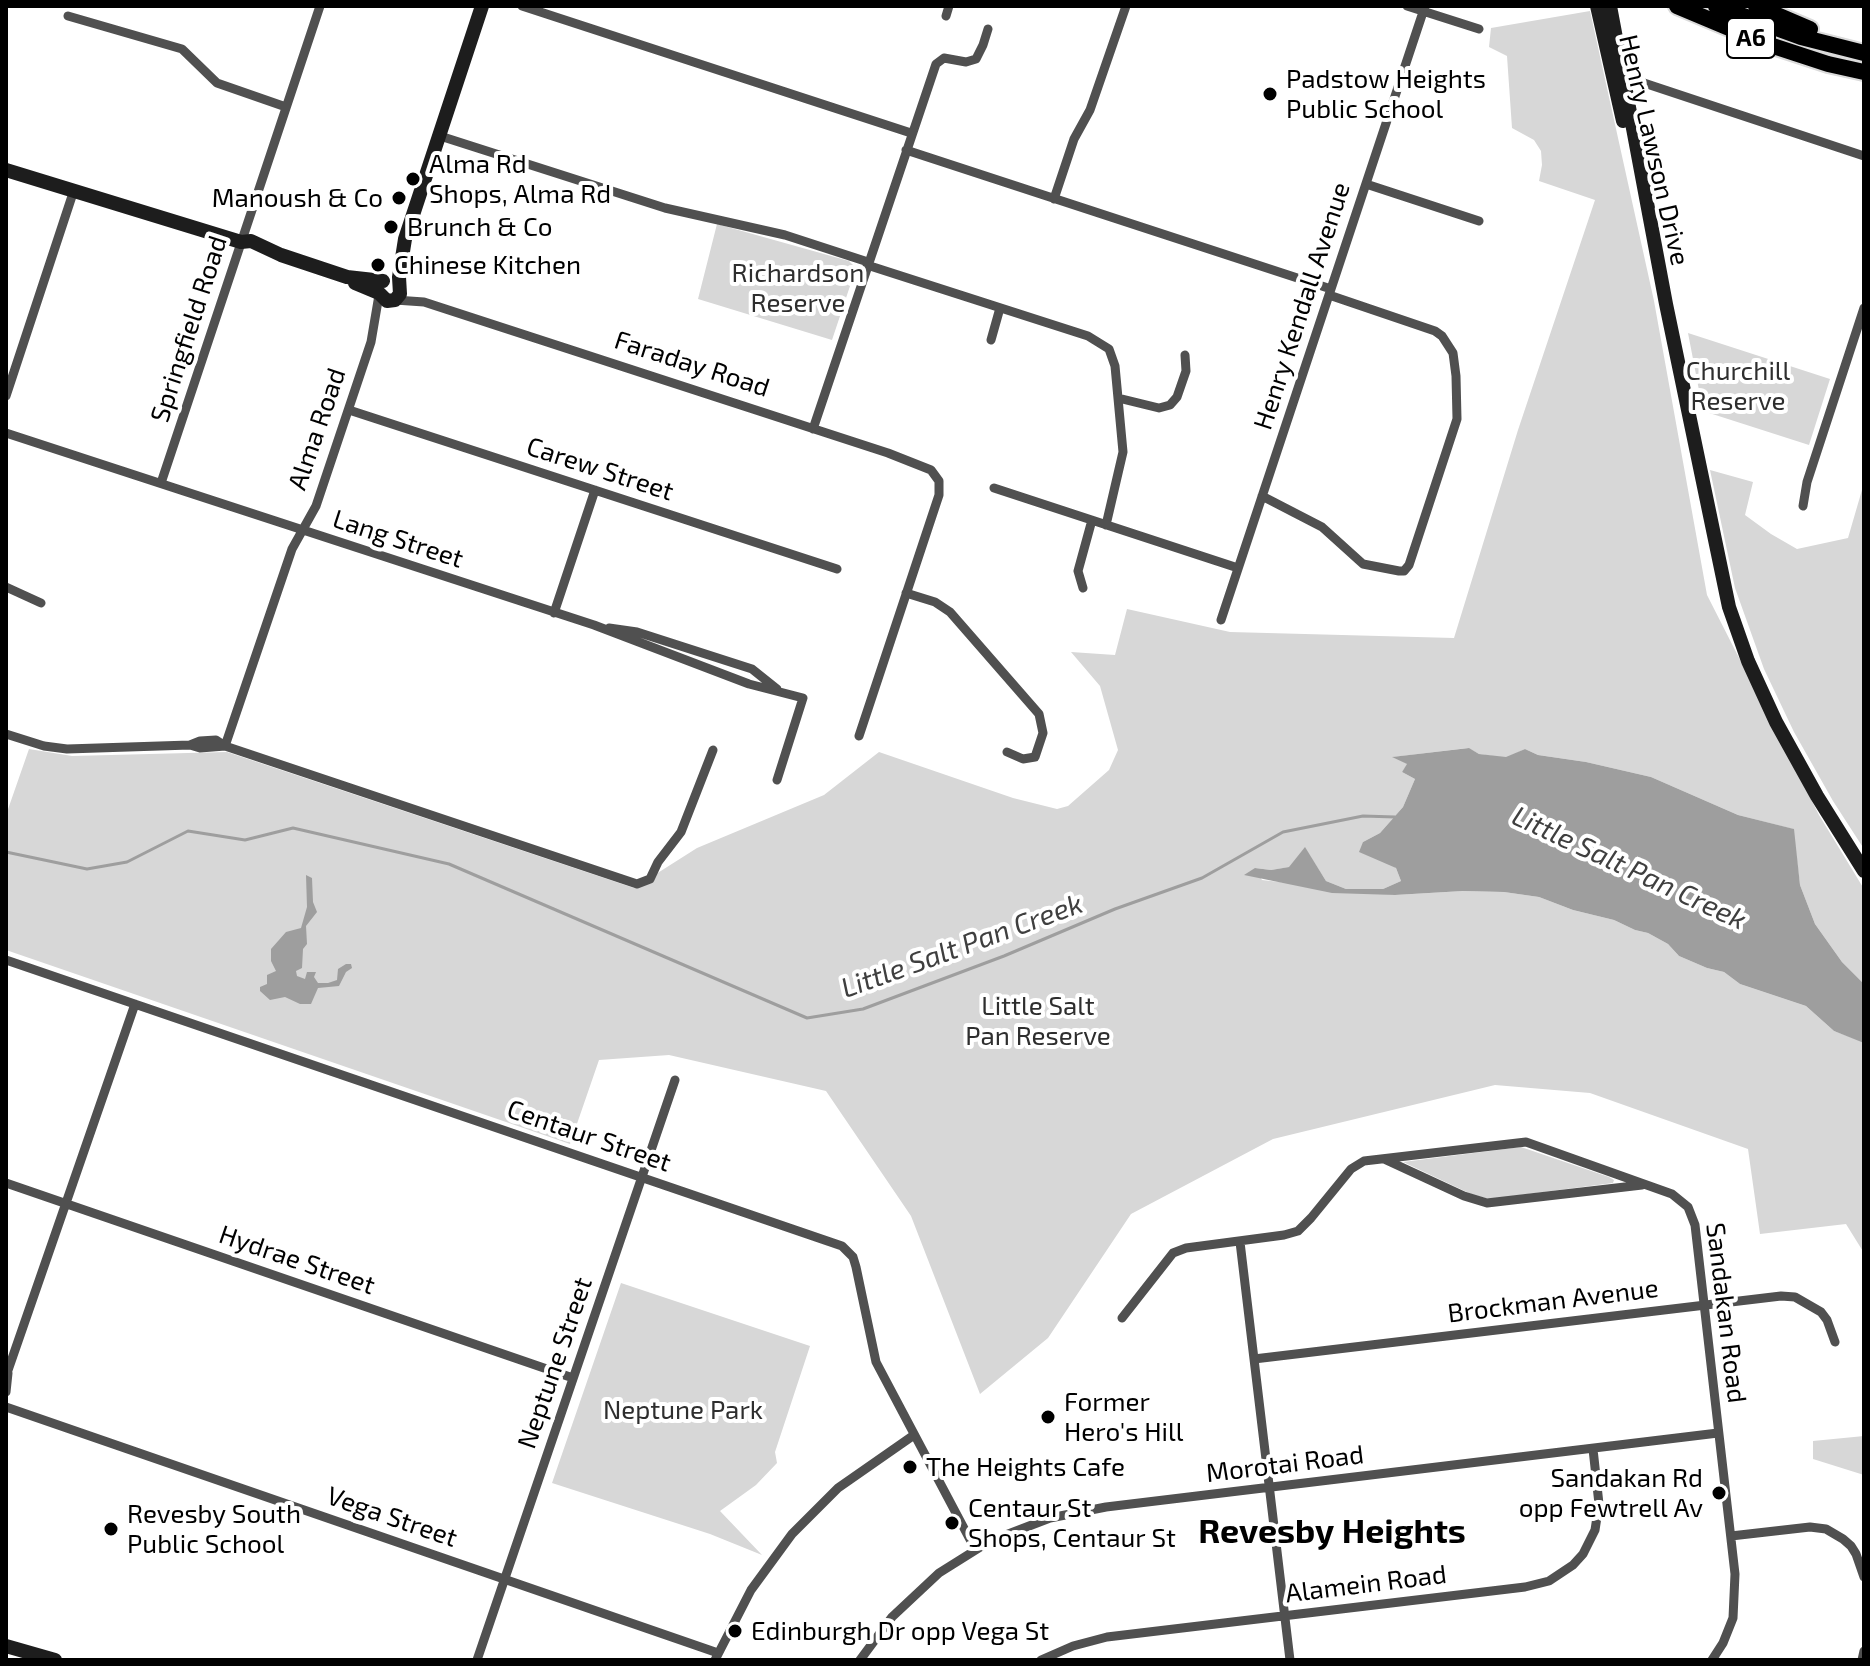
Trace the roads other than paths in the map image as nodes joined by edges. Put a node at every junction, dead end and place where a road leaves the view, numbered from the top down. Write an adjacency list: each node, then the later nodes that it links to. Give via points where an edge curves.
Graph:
1 (320, 6): 21 (street, Springfield Road)
2 (482, 6): 23 (main road, Alma Road)
3 (522, 6): 22 (street)
4 (1126, 6): 29 (street)
5 (1407, 6): 12 (street)
6 (1597, 6): 20 (main road, Henry Lawson Drive)
7 (1610, 6): 20 (main road, Henry Lawson Drive)
8 (1660, 6): 18 (highway, via 1757,48)
9 (1677, 6): 18 (highway, A6, via 1746,37)
10 (1716, 6): 17 (highway, A6, via 1790,34)
11 (1756, 6): 16 (highway, A6, via 1805,28)
12 (1424, 9): 15 (street); 27 (street, Henry Kendall Avenue)
13 (68, 16): 21 (street, via 182,49 222,86)
14 (988, 29): 22 (street, via 976,59 944,58 936,64)
15 (1479, 29)
16 (1864, 43)
17 (1864, 53)
18 (1828, 64): 19 (highway, A6)
19 (1864, 72)
20 (1619, 79): 25 (street); 68 (main road, Henry Lawson Drive, via 1721,578 1738,634 1792,753)
21 (286, 107): 31 (street, Springfield Road)
22 (911, 133): 24 (street)
23 (440, 136): 32 (street, via 647,202 785,235); 33 (main road, Alma Road)
24 (906, 150): 29 (street); 32 (street)
25 (1864, 156)
26 (6, 170): 28 (main road, Faraday Road)
27 (1366, 184): 30 (street); 34 (street, Henry Kendall Avenue)
28 (74, 190): 31 (main road, Faraday Road); 39 (street)
29 (1054, 199): 34 (street)
30 (1479, 221)
31 (241, 242): 33 (main road, Faraday Road, via 249,250); 44 (street, Springfield Road)
32 (868, 264): 35 (street); 42 (street)
33 (389, 290): 41 (street, Alma Road); 42 (street, Faraday Road)
34 (1330, 292): 47 (street, Henry Kendall Avenue); 47 (street, via 1435,331 1453,353 1455,427 1409,565 1399,571 1363,564 1322,527)
35 (1000, 308): 37 (street); 40 (street, via 1103,344 1112,357)
36 (1864, 308): 48 (street)
37 (991, 340)
38 (1185, 355): 40 (street, via 1183,381 1170,405 1159,408)
39 (6, 396)
40 (1118, 398): 50 (street, via 1123,452)
41 (349, 410): 46 (street, Carew Street); 51 (street, Alma Road)
42 (813, 429): 56 (street, Faraday Road, via 924,466 939,481)
43 (6, 433): 44 (street, Lang Street)
44 (161, 483): 51 (street, Lang Street)
45 (994, 488): 49 (street)
46 (595, 490): 53 (street, Carew Street); 58 (street)
47 (1262, 496): 52 (street, Henry Kendall Avenue)
48 (1803, 506)
49 (1092, 520): 50 (street); 55 (street, via 1078,571)
50 (1106, 525): 52 (street)
51 (304, 530): 58 (street, Lang Street); 64 (street, Alma Road, via 292,549)
52 (1238, 568): 59 (street, Henry Kendall Avenue)
53 (837, 569)
54 (6, 587): 57 (street)
55 (1083, 588)
56 (906, 593): 63 (street); 66 (street, via 935,602 958,619 1039,714 1043,733 1035,757 1023,759)
57 (41, 603)
58 (554, 613): 60 (street, Lang Street)
59 (1221, 620)
60 (594, 625): 61 (street, Lang Street); 61 (street, Lang Street, via 637,632 752,669)
61 (778, 690): 67 (street, Lang Street, via 803,698)
62 (6, 734): 64 (street, via 67,749)
63 (859, 736)
64 (225, 746): 65 (street, via 637,884 650,879 683,827)
65 (713, 750)
66 (1007, 752)
67 (777, 780)
68 (1864, 871)
69 (6, 960): 70 (street, Centaur Street)
70 (135, 1004): 73 (street, Centaur Street); 76 (street)
71 (675, 1080): 73 (street, Neptune Street)
72 (1383, 1158): 75 (street, Sandakan Road, via 1526,1142); 75 (street, via 1487,1203); 77 (street, Sandakan Road, via 1351,1169 1298,1231)
73 (642, 1177): 83 (street, Neptune Street); 87 (street, Centaur Street, via 848,1251 859,1278 873,1353)
74 (6, 1183): 76 (street, Hydrae Street)
75 (1645, 1184): 78 (street, Sandakan Road, via 1682,1200 1692,1215)
76 (67, 1204): 82 (street); 83 (street, Hydrae Street)
77 (1240, 1242): 79 (street, Sandakan Road, via 1173,1253); 81 (street)
78 (1704, 1305): 80 (street, Brockman Avenue, via 1795,1297 1821,1312); 81 (street, Brockman Avenue); 86 (street, Sandakan Road)
79 (1122, 1318)
80 (1835, 1342)
81 (1254, 1359): 89 (street)
82 (7, 1374): 84 (street)
83 (573, 1378): 93 (street, Neptune Street)
84 (6, 1392)
85 (6, 1407): 93 (street, Vega Street)
86 (1718, 1433): 88 (street, Morotai Road); 90 (street, Sandakan Road)
87 (914, 1435): 91 (street, Centaur Street); 97 (street, via 860,1471 806,1519 751,1590)
88 (1593, 1449): 89 (street, Morotai Road); 94 (street, Alamein Road, via 1599,1504 1595,1530 1583,1554 1561,1574 1525,1587)
89 (1270, 1488): 91 (street, Morotai Road, via 1070,1513); 94 (street)
90 (1731, 1536): 92 (street, via 1826,1529 1851,1546); 103 (street, Sandakan Road, via 1736,1605)
91 (975, 1549): 100 (street, Morotai Road, via 909,1599)
92 (1864, 1577)
93 (505, 1579): 97 (street, Vega Street); 99 (street, Neptune Street)
94 (1285, 1616): 101 (street, Alamein Road, via 1107,1637); 102 (street)
95 (6, 1646): 98 (main road)
96 (1864, 1651): 104 (street)
97 (717, 1656)
98 (55, 1660)
99 (477, 1660)
100 (860, 1660)
101 (1041, 1660)
102 (1290, 1660)
103 (1712, 1660)
104 (1862, 1660)

